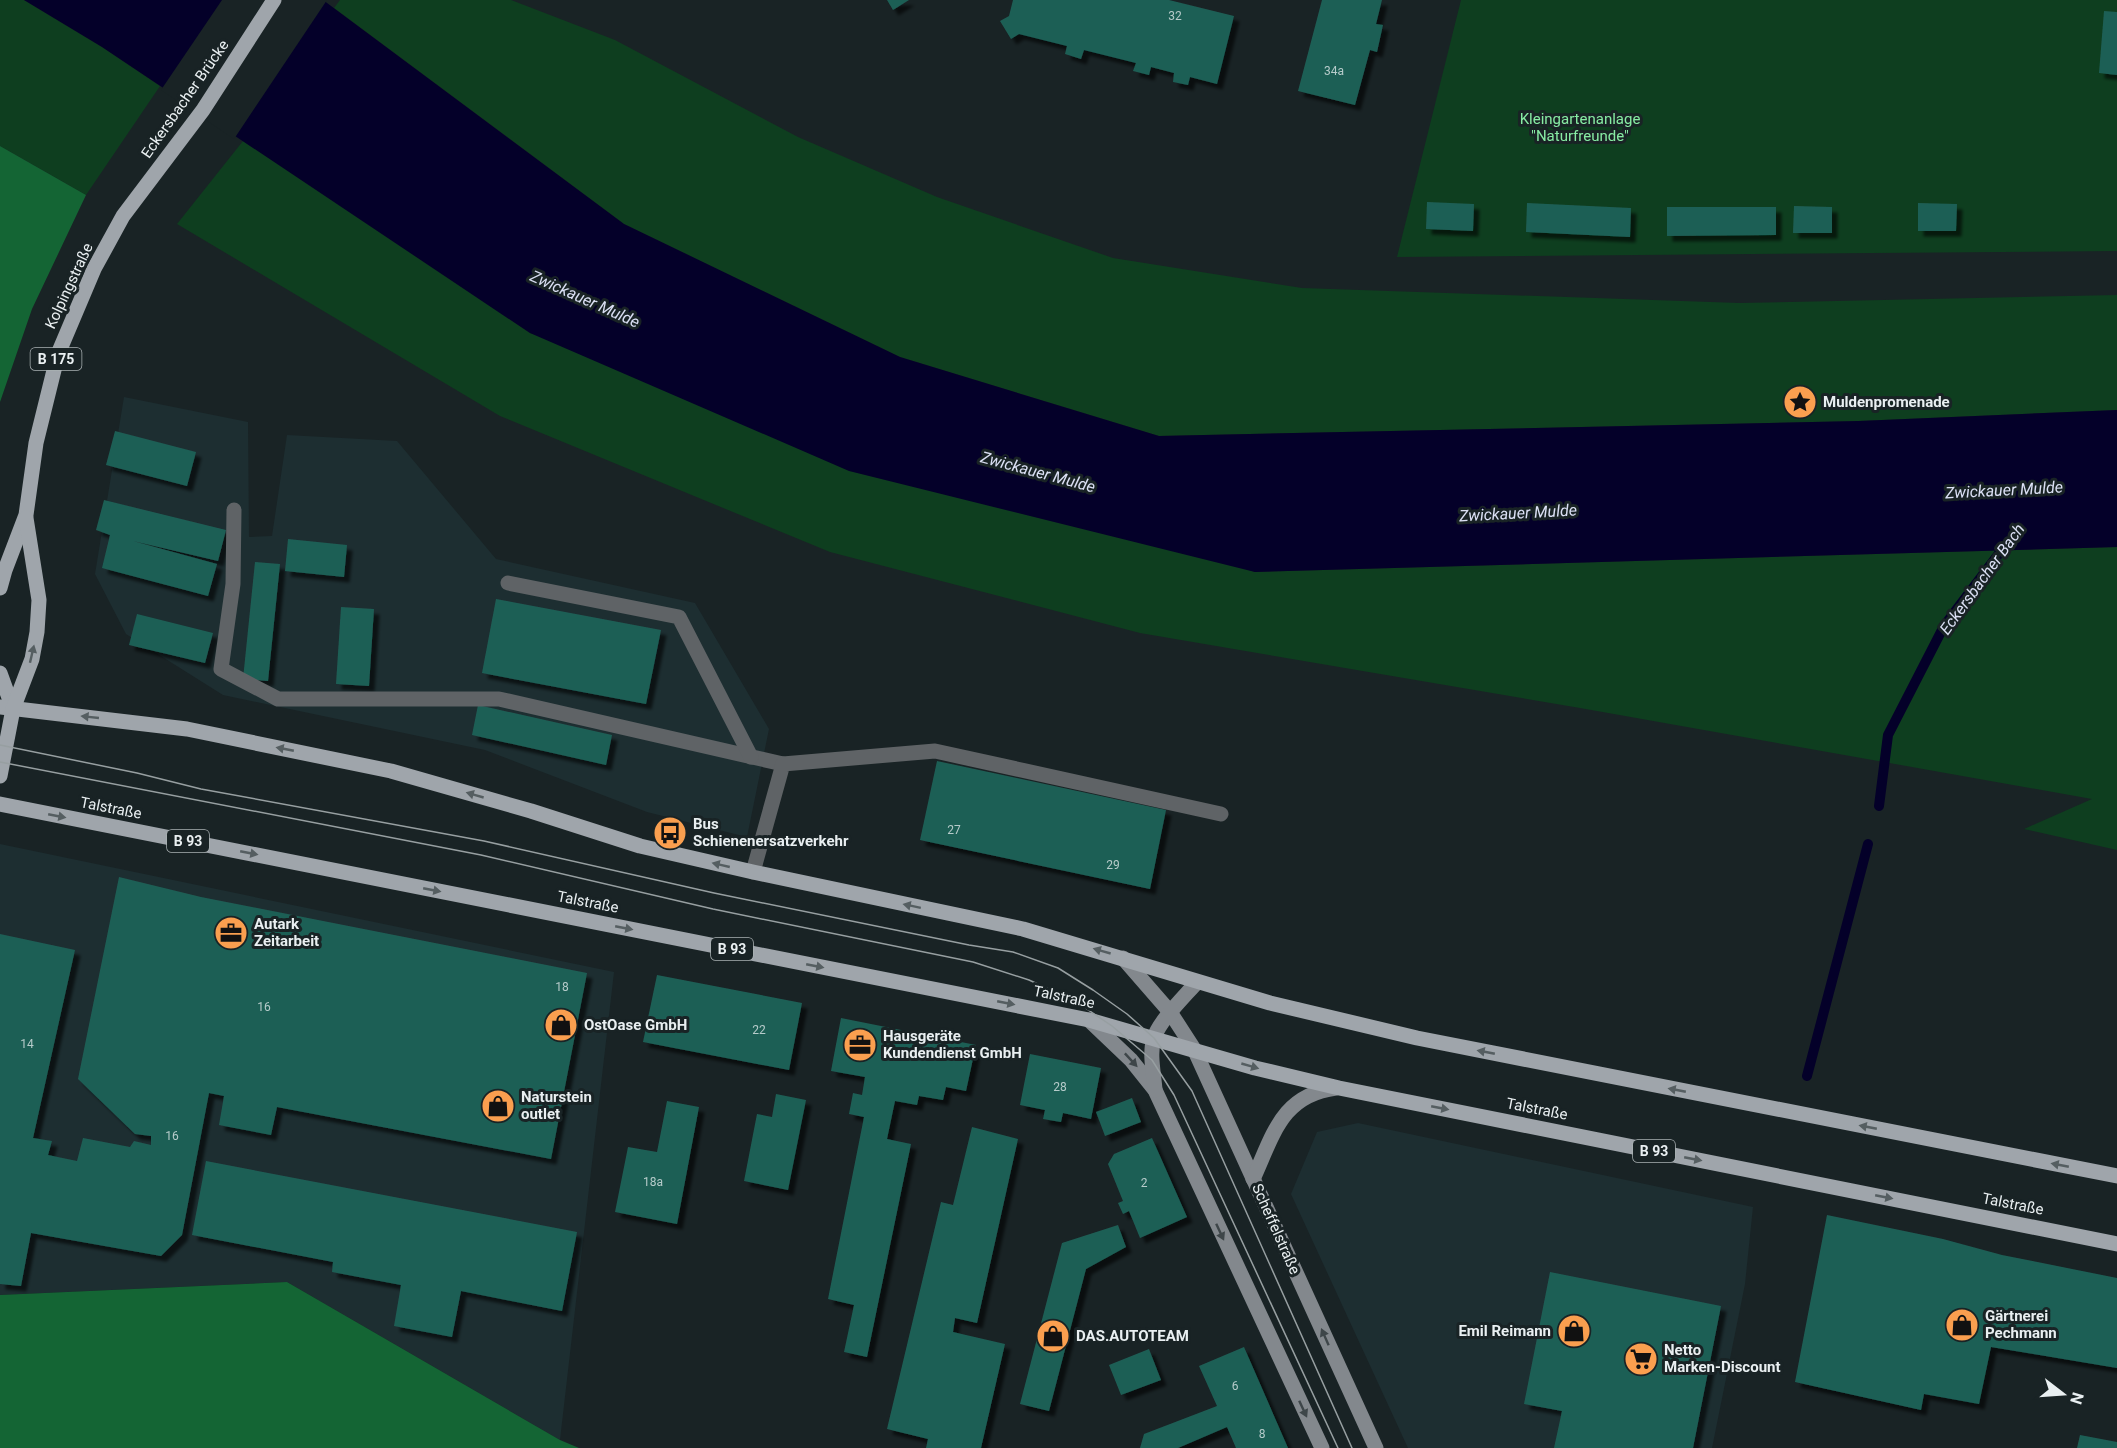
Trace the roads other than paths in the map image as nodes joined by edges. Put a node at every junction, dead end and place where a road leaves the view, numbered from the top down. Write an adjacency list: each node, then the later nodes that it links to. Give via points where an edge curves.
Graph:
1 (274, 0): 2 (main road, Eckersbacher Brücke / B 175, via 203,110)
2 (123, 216): 4 (main road, Kolpingstraße / B 175, via 93,269 58,354 36,443)
3 (234, 510): 9 (lane, via 233,584 221,669 278,699 499,699)
4 (26, 515): 6 (main road, Kolpingstraße / B 175); 8 (main road, Kolpingstraße / B 175, one-way to 4, via 32,659 38,621 39,600)
5 (508, 583): 9 (lane, via 679,617)
6 (0, 588)
7 (0, 673): 8 (main road, B 175)
8 (6, 708): 11 (main road, B 175); 14 (main road, one-way to 8, via 640,846 391,771 187,729)
9 (751, 757): 10 (lane)
10 (783, 764): 13 (lane, via 935,751); 14 (lane)
11 (0, 776)
12 (0, 804): 18 (main road, Talstraße / B 93, one-way to 18)
13 (1221, 814)
14 (753, 872): 15 (main road, one-way to 14, via 1023,929)
15 (1124, 958): 16 (main road); 17 (street, Scheffelstraße)
16 (1197, 982): 17 (street); 23 (main road, one-way to 16, via 1417,1038)
17 (1170, 1012): 19 (street); 20 (street, Scheffelstraße)
18 (1089, 1020): 19 (main road, Talstraße / B 93); 22 (street, one-way to 22, via 1131,1060)
19 (1154, 1038): 20 (main road, Talstraße / B 93); 22 (street)
20 (1194, 1049): 21 (main road, Talstraße / B 93, one-way to 21); 24 (street, Scheffelstraße)
21 (1339, 1088): 24 (street, via 1319,1090 1295,1102 1279,1122); 25 (main road, Talstraße / B 93, one-way to 25)
22 (1155, 1090): 26 (street, one-way to 26)
23 (2117, 1176)
24 (1253, 1179): 27 (street, Scheffelstraße, one-way to 24)
25 (2117, 1244)
26 (1322, 1448)
27 (1376, 1448)

